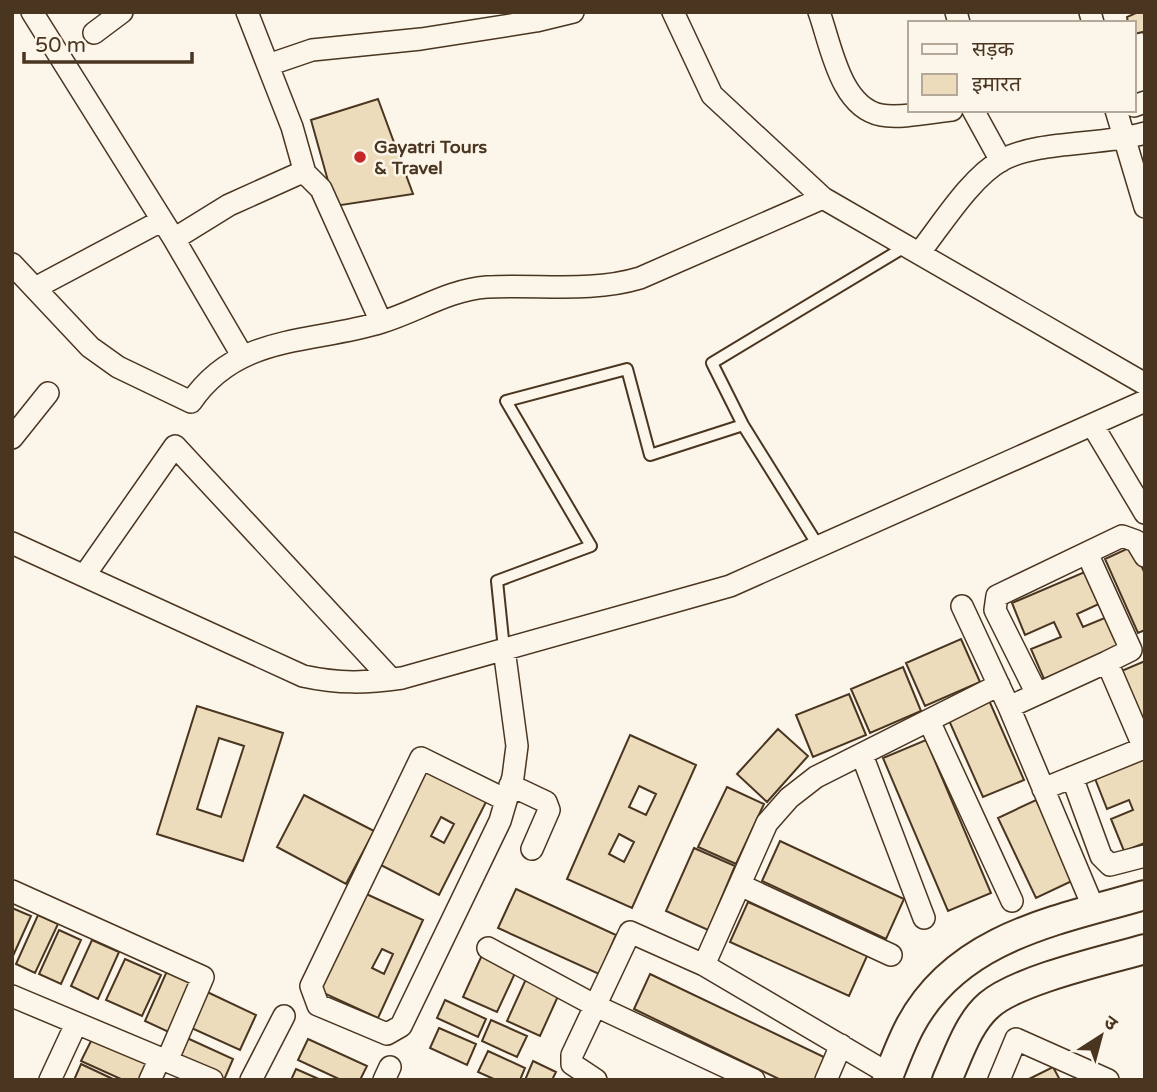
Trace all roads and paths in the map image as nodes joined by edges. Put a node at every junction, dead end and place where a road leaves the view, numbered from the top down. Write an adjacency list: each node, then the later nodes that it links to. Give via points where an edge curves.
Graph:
1 (32, 12): 17 (street)
2 (122, 12): 7 (street)
3 (247, 12): 8 (street)
4 (573, 12): 8 (street, via 421,39 312,50)
5 (673, 12): 15 (street, via 712,95)
6 (819, 12): 9 (street, via 845,84 860,106 882,116)
7 (94, 33)
8 (268, 65): 14 (street)
9 (929, 112)
10 (974, 112): 13 (street)
11 (1123, 112): 12 (street)
12 (1134, 136): 13 (street, via 1023,152); 16 (street)
13 (1001, 161): 19 (street, via 978,179)
14 (305, 173): 18 (street, via 229,205); 22 (street, via 321,188)
15 (823, 198): 19 (street); 22 (street, via 612,286 468,290)
16 (1145, 207)
17 (161, 221): 18 (street); 21 (street)
18 (174, 239): 23 (street)
19 (914, 248): 24 (street); 27 (lane, via 712,363)
20 (12, 264): 21 (street)
21 (35, 288): 23 (street, via 90,347 118,367 191,402 213,375)
22 (381, 322): 23 (street, via 268,345)
23 (243, 357)
24 (1145, 384)
25 (48, 393): 29 (street)
26 (1145, 401): 28 (street)
27 (743, 425): 32 (lane); 38 (lane, via 650,455 627,369 506,401 590,546 497,581)
28 (1093, 426): 30 (street); 32 (street)
29 (12, 438)
30 (1145, 513)
31 (12, 543): 35 (street)
32 (819, 547): 38 (street, via 730,586)
33 (1087, 553): 34 (street, via 1122,537 1136,541); 37 (street); 42 (street, via 997,596 995,610)
34 (1145, 556)
35 (84, 576): 40 (street, via 303,676 359,684); 40 (street, via 175,446)
36 (962, 606): 41 (street)
37 (1138, 646): 39 (street)
38 (504, 649): 40 (street); 49 (street, via 517,746)
39 (1107, 662): 42 (street); 45 (street)
40 (391, 679)
41 (999, 685): 43 (street); 44 (street)
42 (1037, 694): 43 (street)
43 (1009, 706): 48 (street)
44 (929, 721): 46 (street); 55 (street)
45 (1144, 747): 47 (street)
46 (862, 755): 52 (street, via 816,777 789,798 767,823); 57 (street)
47 (1072, 777): 48 (street); 51 (street, via 1101,856 1110,865)
48 (1043, 789): 56 (street)
49 (508, 793): 49 (street, via 500,821 401,1026 387,1034 318,1005 312,986 421,758); 50 (street, via 546,802 549,810)
50 (532, 849)
51 (1145, 856)
52 (740, 885): 60 (street); 61 (street)
53 (12, 891): 67 (street, via 202,977)
54 (1145, 895): 56 (street)
55 (1012, 901)
56 (1094, 909): 69 (street, via 1023,929 982,949 957,968 934,990 910,1025)
57 (924, 918)
58 (488, 948): 63 (street)
59 (1145, 949): 77 (street, via 1064,972 989,1005 972,1027)
60 (891, 955)
61 (704, 965): 63 (street, via 630,932); 66 (street)
62 (12, 996): 65 (street)
63 (596, 1006): 68 (street); 74 (street, via 572,1064)
64 (284, 1016): 73 (street)
65 (76, 1024): 67 (street); 70 (street)
66 (841, 1045): 69 (street); 76 (street)
67 (164, 1059): 71 (street); 72 (street)
68 (718, 1072): 75 (street)
69 (888, 1077)
70 (50, 1080)
71 (150, 1080)
72 (212, 1080)
73 (251, 1080)
74 (596, 1080)
75 (754, 1080)
76 (826, 1080)
77 (947, 1080)
78 (999, 1080): 79 (street, via 1016,1039)
79 (1108, 1080)

